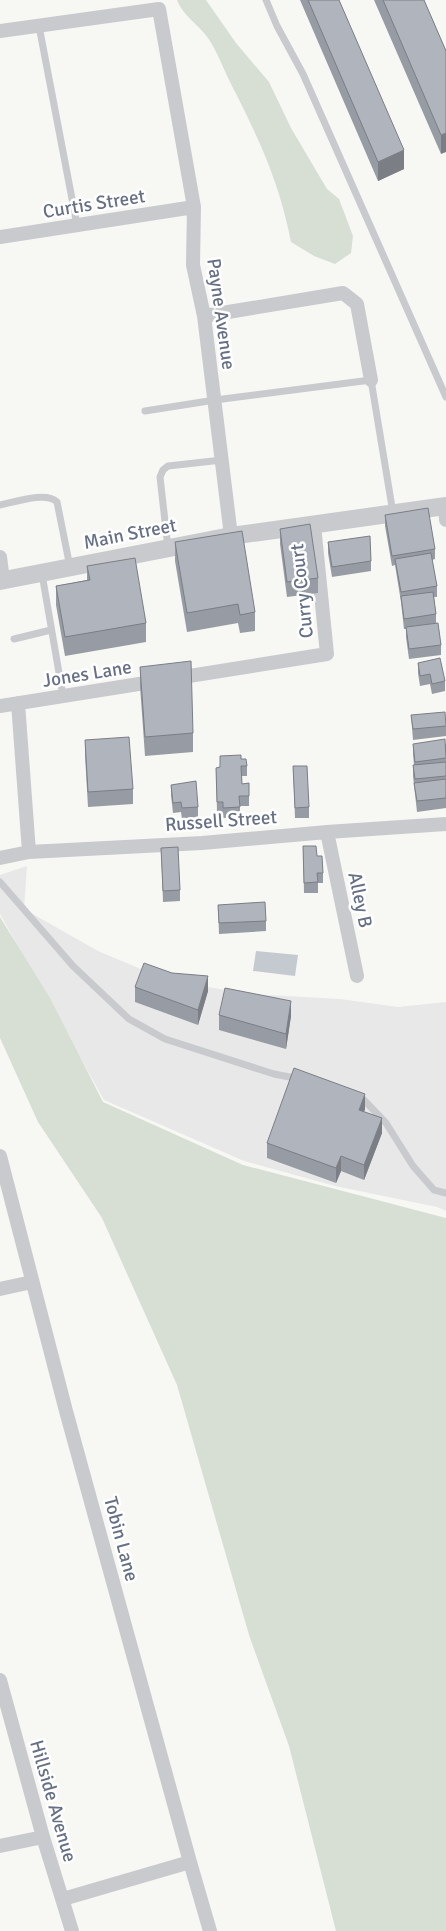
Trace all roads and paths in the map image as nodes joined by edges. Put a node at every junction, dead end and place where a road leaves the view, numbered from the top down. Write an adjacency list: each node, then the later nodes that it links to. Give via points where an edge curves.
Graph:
1 (266, 0): 9 (lane, via 303,74)
2 (39, 26): 3 (street); 4 (street, Payne Avenue, via 158,9); 5 (lane)
3 (0, 31)
4 (194, 208): 5 (street, Curtis Street); 7 (street, Payne Avenue, via 193,266)
5 (77, 225): 6 (street, Curtis Street)
6 (0, 237)
7 (204, 316): 8 (street, via 343,293 357,304); 10 (street, Payne Avenue)
8 (371, 380): 10 (lane); 15 (lane)
9 (446, 396)
10 (215, 400): 11 (lane); 12 (street, Payne Avenue)
11 (146, 411)
12 (222, 460): 18 (street, Payne Avenue); 19 (lane, via 168,466 163,470 160,477)
13 (0, 504): 21 (lane, via 43,496 57,502)
14 (446, 506): 15 (street, Main Street); 16 (street)
15 (393, 514): 17 (street, Main Street)
16 (446, 520)
17 (314, 525): 18 (street, Main Street); 26 (street, Curry Court)
18 (231, 536): 19 (street, Main Street)
19 (168, 548): 21 (street, Main Street)
20 (0, 557): 23 (street)
21 (70, 567): 22 (street, Main Street)
22 (41, 573): 23 (street, Main Street); 24 (lane)
23 (2, 580)
24 (51, 630): 25 (lane); 27 (lane)
25 (14, 639)
26 (327, 654): 27 (street, Jones Lane)
27 (63, 696): 28 (street, Jones Lane)
28 (18, 704): 29 (street, Jones Lane); 32 (street)
29 (0, 706)
30 (446, 824): 31 (street, Russell Street)
31 (327, 832): 32 (street, Russell Street, via 202,843); 35 (street, Alley B)
32 (29, 852): 33 (street, Russell Street)
33 (0, 858)
34 (0, 882): 36 (lane, via 73,966 129,1019 165,1039 274,1074)
35 (357, 976)
36 (311, 1080)
37 (347, 1090): 39 (lane, via 363,1099 386,1123 413,1166 434,1190)
38 (0, 1156): 40 (street, Tobin Lane)
39 (446, 1193)
40 (32, 1282): 41 (street); 45 (street, Tobin Lane)
41 (0, 1289)
42 (0, 1680): 43 (street, Hillside Avenue)
43 (43, 1837): 44 (street); 46 (street, Hillside Avenue)
44 (0, 1846)
45 (190, 1862): 46 (street); 48 (street, Tobin Lane)
46 (63, 1899): 47 (street, Hillside Avenue)
47 (72, 1931)
48 (210, 1931)

